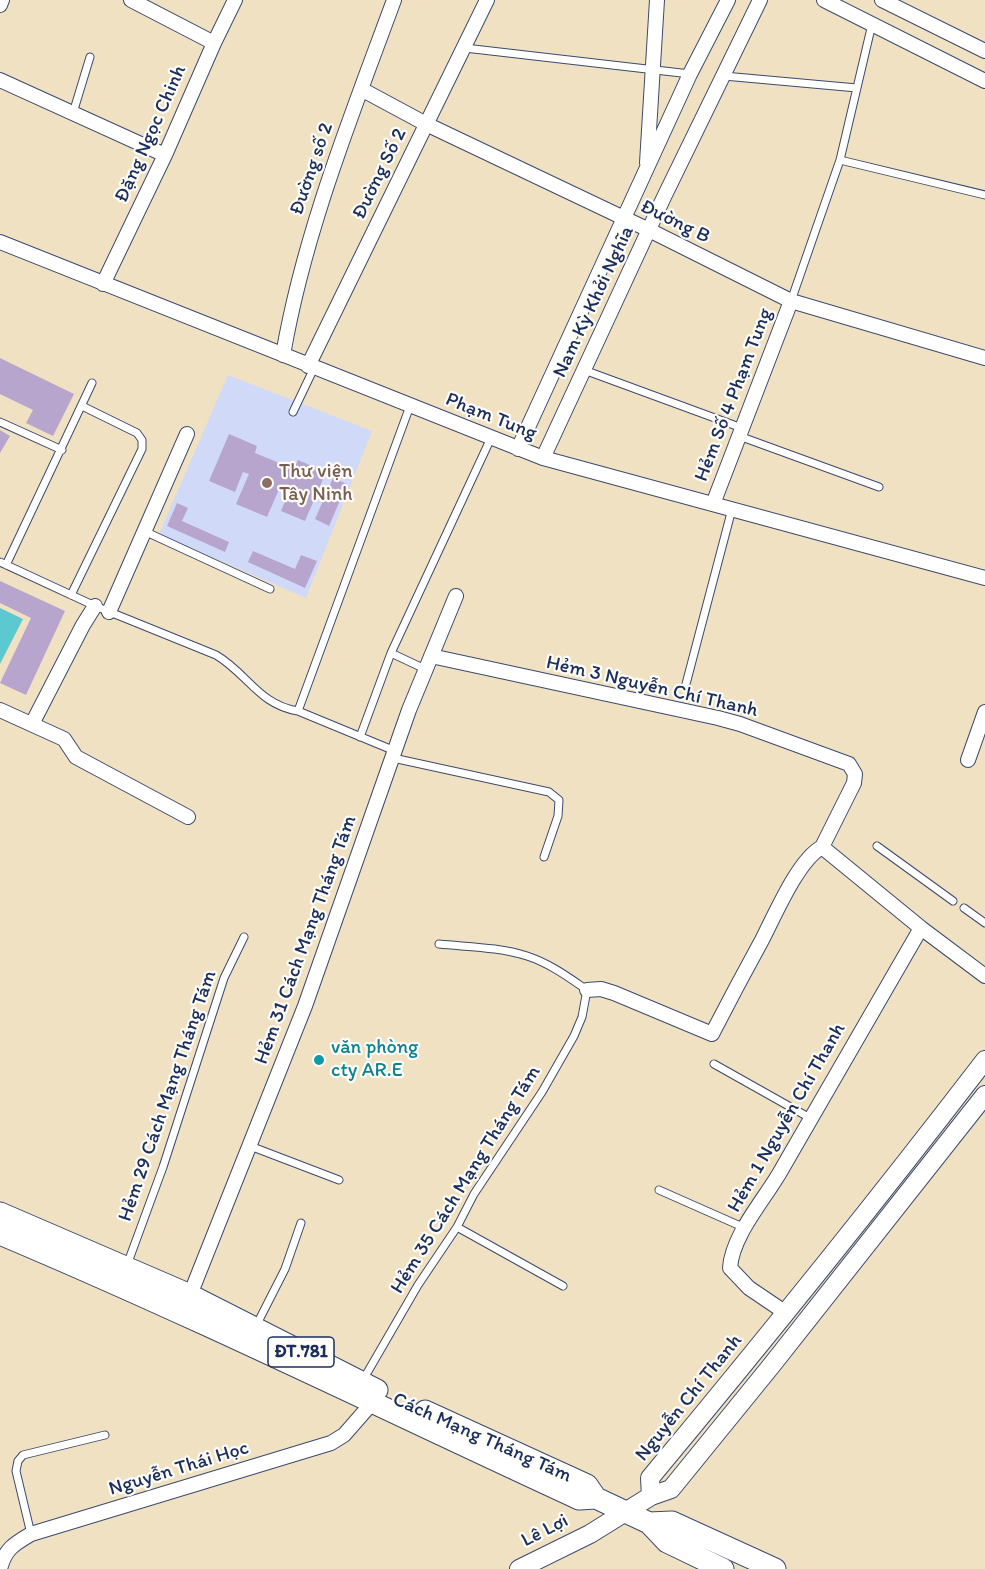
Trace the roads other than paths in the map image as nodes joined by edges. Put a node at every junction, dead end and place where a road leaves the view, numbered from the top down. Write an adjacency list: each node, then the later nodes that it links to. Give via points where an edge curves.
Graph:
1 (2, 0): 11 (street)
2 (131, 0): 13 (street)
3 (235, 0): 13 (street, Đặng Ngọc Chinh)
4 (394, 0): 23 (street, Đường số 2)
5 (487, 0): 14 (street, Đường Số 2)
6 (657, 0): 17 (street)
7 (728, 0): 18 (street, Nam Kỳ Khởi Nghĩa)
8 (760, 0): 19 (street, Nam Kỳ Khởi Nghĩa)
9 (824, 0): 12 (street)
10 (882, 0): 15 (street)
11 (0, 5)
12 (872, 24): 21 (street); 22 (lane)
13 (214, 43): 26 (street, Đặng Ngọc Chinh)
14 (465, 48): 17 (lane); 25 (street, Đường Số 2)
15 (985, 51)
16 (90, 57): 24 (lane)
17 (652, 69): 18 (lane); 28 (street)
18 (690, 74): 28 (street, Nam Kỳ Khởi Nghĩa)
19 (724, 76): 22 (lane); 31 (street, Nam Kỳ Khởi Nghĩa)
20 (0, 80): 24 (street)
21 (985, 81)
22 (857, 88): 27 (lane)
23 (361, 89): 25 (street, Đường B); 35 (street, Đường số 2, via 315,218)
24 (73, 113): 26 (street)
25 (426, 124): 30 (street, Đường B); 37 (street, Đường Số 2)
26 (165, 155): 33 (street, Đặng Ngọc Chinh)
27 (840, 160): 29 (lane); 34 (lane)
28 (647, 171): 30 (street, Nam Kỳ Khởi Nghĩa)
29 (985, 195)
30 (625, 219): 31 (street, Đường B); 47 (street, Nam Kỳ Khởi Nghĩa)
31 (649, 230): 34 (street, Đường B); 38 (street, Nam Kỳ Khởi Nghĩa)
32 (0, 242): 33 (street, Phạm Tung)
33 (103, 284): 35 (street, Phạm Tung)
34 (790, 301): 36 (street, Đường B); 44 (street, Hẻm Số 4 Phạm Tung)
35 (283, 356): 37 (street, Phạm Tung)
36 (985, 358)
37 (311, 367): 41 (street, Phạm Tung); 42 (lane)
38 (584, 370): 44 (lane); 49 (street, Nam Kỳ Khởi Nghĩa)
39 (92, 384): 40 (lane)
40 (82, 406): 48 (lane); 58 (lane, via 137,433 142,449)
41 (411, 406): 46 (street, Phạm Tung); 66 (lane)
42 (292, 412)
43 (0, 422): 48 (lane)
44 (741, 432): 50 (lane); 51 (street, Hẻm Số 4 Phạm Tung)
45 (188, 434): 53 (street)
46 (492, 438): 47 (street, Phạm Tung); 62 (lane)
47 (518, 449): 49 (street, Phạm Tung)
48 (62, 450): 54 (lane)
49 (543, 458): 51 (street, Phạm Tung)
50 (879, 487)
51 (713, 504): 52 (street, Phạm Tung)
52 (732, 509): 56 (street, Phạm Tung); 64 (lane)
53 (144, 531): 57 (lane); 61 (street)
54 (3, 563): 58 (lane)
55 (985, 563): 56 (street)
56 (982, 577)
57 (270, 590)
58 (71, 595): 60 (lane)
59 (456, 596): 63 (street, Hẻm 31 Cách Mạng Tháng Tám)
60 (95, 606): 61 (lane); 68 (street)
61 (108, 612): 66 (lane, via 216,654 272,703)
62 (392, 653): 63 (lane); 69 (lane)
63 (428, 662): 70 (street, Hẻm 31 Cách Mạng Tháng Tám); 74 (street, Hẻm 3 Nguyễn Chí Thanh, via 718,718 849,764 855,783)
64 (686, 684)
65 (0, 710): 68 (street)
66 (298, 711): 69 (lane)
67 (985, 712): 71 (street)
68 (32, 724): 72 (street, via 64,739 76,757)
69 (360, 737): 70 (lane)
70 (394, 754): 75 (lane, via 549,792 559,801 558,816); 88 (street, Hẻm 31 Cách Mạng Tháng Tám, via 305,1006)
71 (968, 760)
72 (188, 817)
73 (877, 846): 76 (lane)
74 (822, 847): 79 (street); 83 (street, via 805,862 786,893 712,1034 614,993)
75 (544, 857)
76 (953, 901)
77 (964, 908): 78 (lane)
78 (985, 923)
79 (921, 928): 82 (street); 87 (street, Hẻm 1 Nguyễn Chí Thanh)
80 (244, 937): 98 (lane, Hẻm 29 Cách Mạng Tháng Tám, via 224,978 164,1167)
81 (439, 944): 83 (lane, via 526,956)
82 (985, 976)
83 (587, 990): 95 (lane, Hẻm 35 Cách Mạng Tháng Tám, via 574,1036)
84 (985, 1060): 89 (street, Nguyễn Chí Thanh)
85 (714, 1064): 87 (lane)
86 (985, 1095): 90 (street, Nguyễn Chí Thanh)
87 (810, 1118): 96 (street, Hẻm 1 Nguyễn Chí Thanh)
88 (250, 1146): 91 (lane); 100 (street, Hẻm 31 Cách Mạng Tháng Tám)
89 (909, 1159): 90 (street); 101 (street, Nguyễn Chí Thanh)
90 (926, 1170): 104 (street, Nguyễn Chí Thanh)
91 (339, 1180)
92 (659, 1190): 96 (lane)
93 (0, 1213): 98 (main road, Cách Mạng Tháng Tám / ĐT.781)
94 (301, 1223): 102 (lane, via 285,1269)
95 (457, 1227): 99 (lane); 105 (lane, Hẻm 35 Cách Mạng Tháng Tám, via 418,1285)
96 (745, 1228): 101 (street, Hẻm 1 Nguyễn Chí Thanh, via 730,1268 749,1288)
97 (0, 1234): 98 (main road, Cách Mạng Tháng Tám / ĐT.781)
98 (122, 1277): 100 (main road, Cách Mạng Tháng Tám / ĐT.781); 105 (main road, Cách Mạng Tháng Tám / ĐT.781)
99 (563, 1286)
100 (190, 1295): 102 (main road, Cách Mạng Tháng Tám / ĐT.781)
101 (786, 1313): 103 (street, Nguyễn Chí Thanh)
102 (255, 1328): 105 (main road, Cách Mạng Tháng Tám / ĐT.781)
103 (754, 1354): 104 (street); 107 (street, Nguyễn Chí Thanh, via 650,1478)
104 (771, 1366): 107 (street, Nguyễn Chí Thanh, via 671,1490)
105 (371, 1392): 108 (main road, Cách Mạng Tháng Tám / ĐT.781, via 587,1485 596,1498); 110 (street, Nguyễn Thái Học, via 344,1435 331,1443)
106 (105, 1435): 110 (lane, via 23,1455 18,1461 16,1471)
107 (651, 1496): 108 (street, Lê Lợi)
108 (625, 1513): 109 (main road, Cách Mạng Tháng Tám); 112 (street, Lê Lợi)
109 (649, 1523): 113 (main road, via 667,1542); 114 (main road, via 672,1522)
110 (31, 1534): 111 (street, Nguyễn Thái Học, via 12,1544)
111 (0, 1569)
112 (519, 1569)
113 (723, 1569)
114 (775, 1569)

